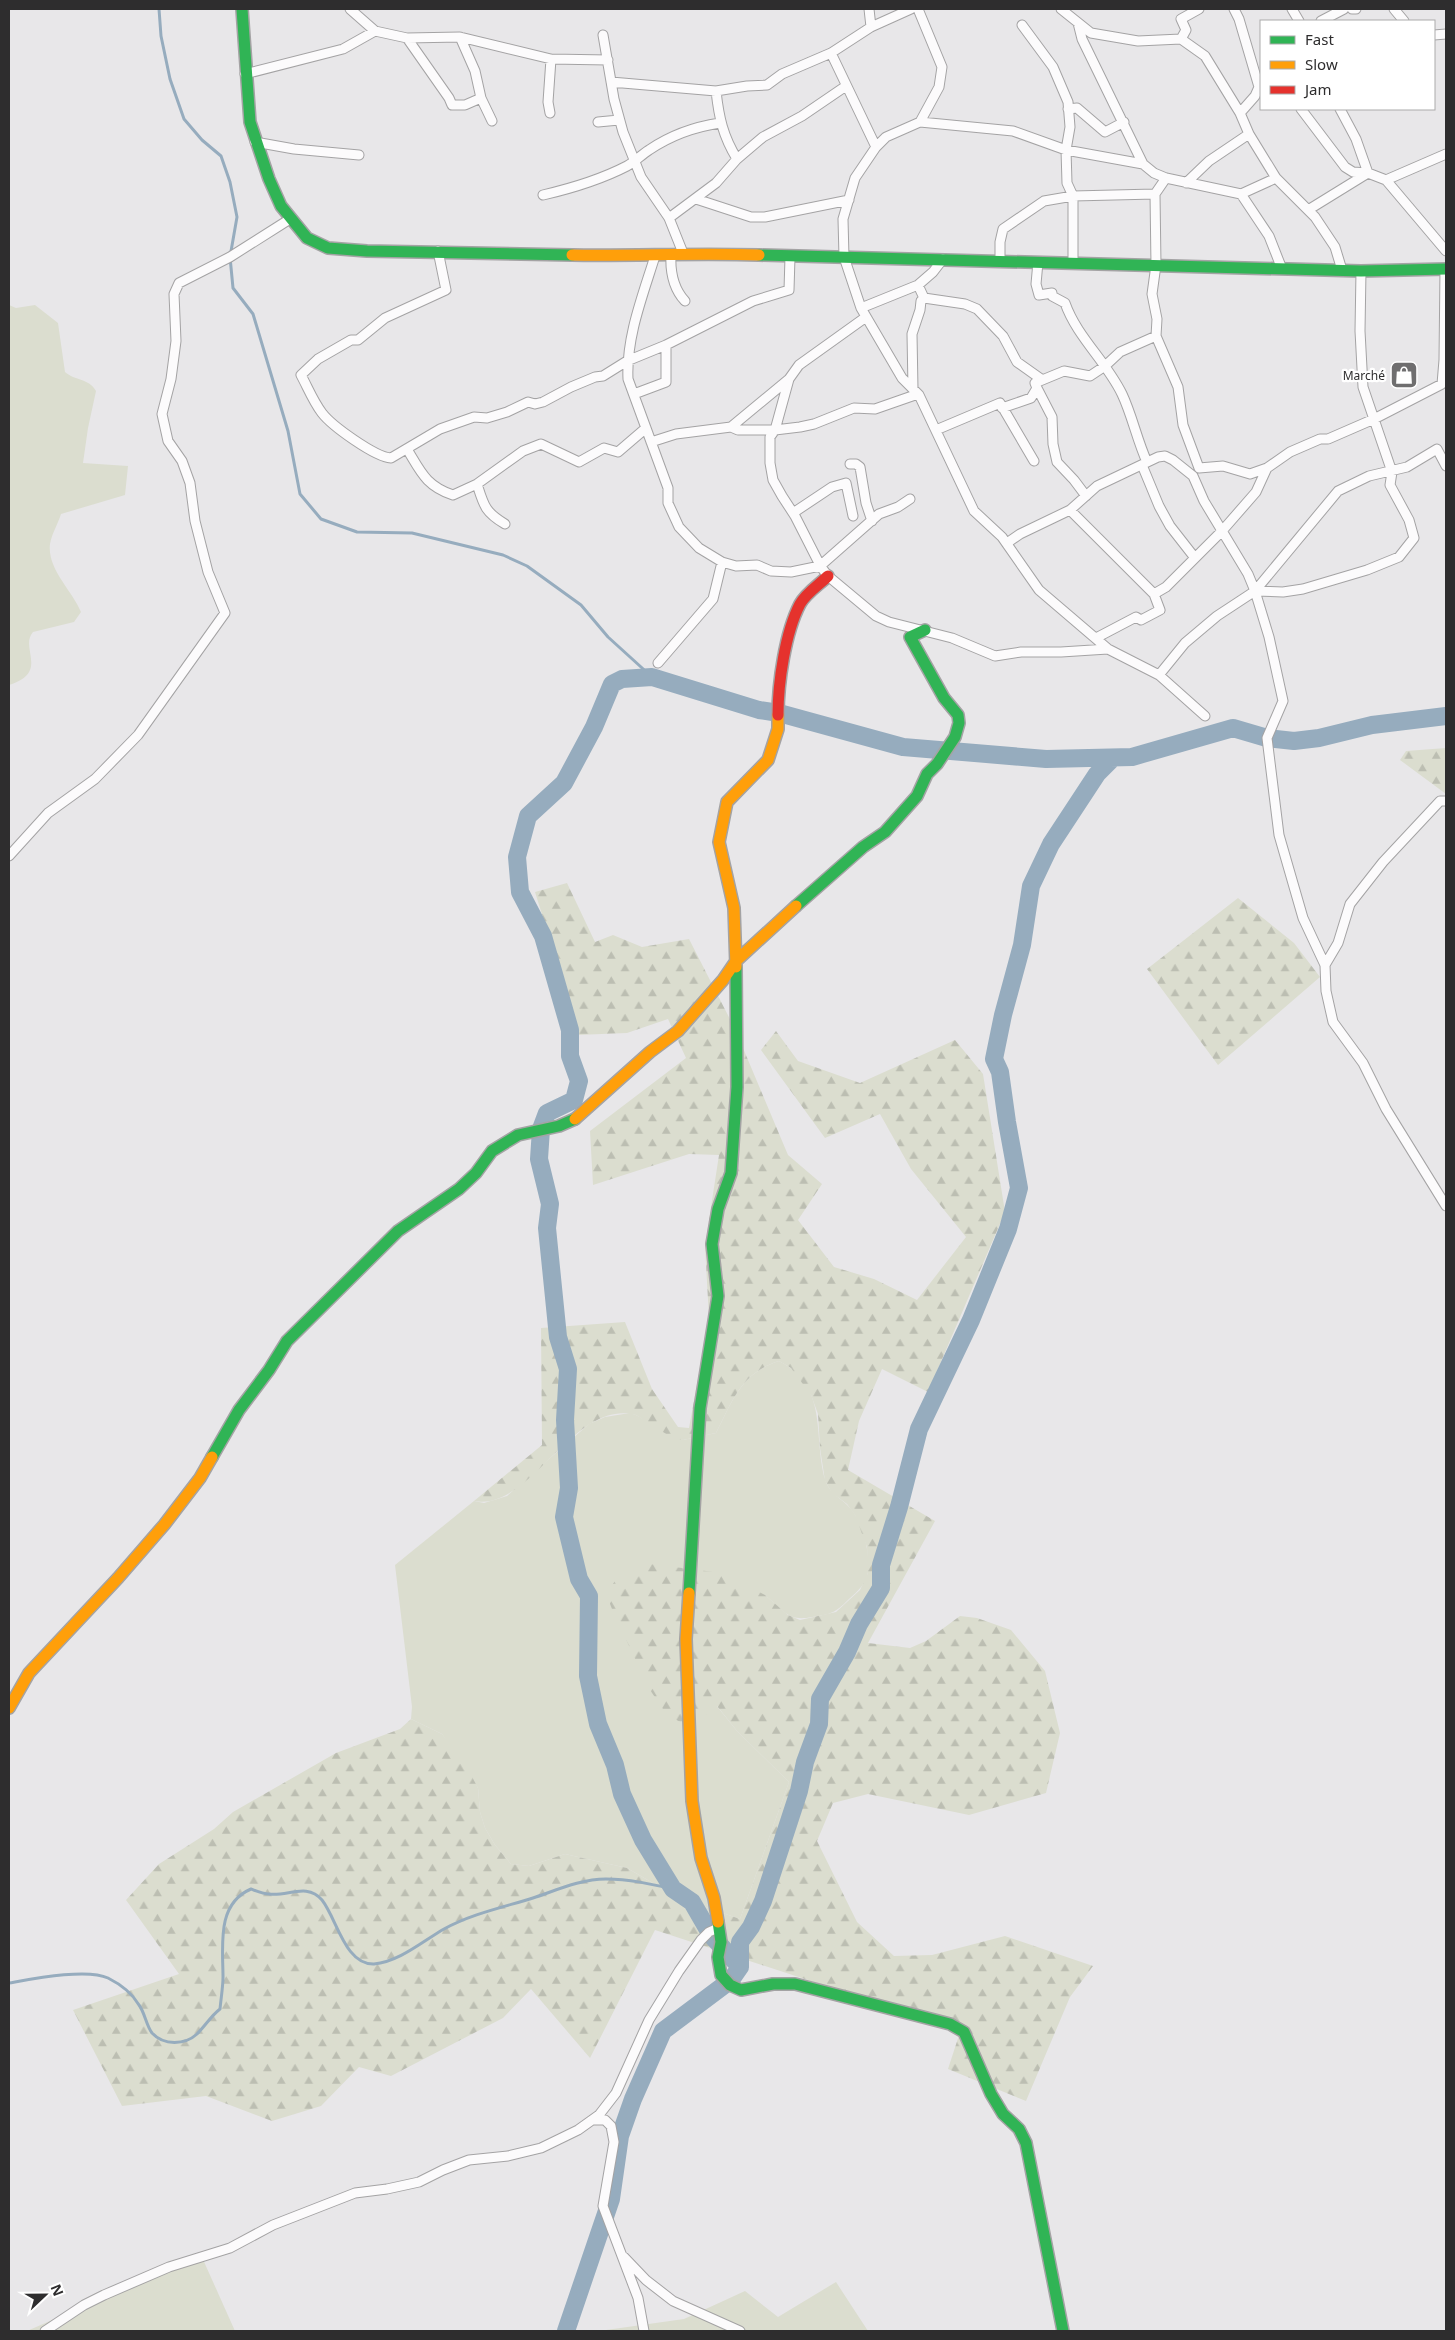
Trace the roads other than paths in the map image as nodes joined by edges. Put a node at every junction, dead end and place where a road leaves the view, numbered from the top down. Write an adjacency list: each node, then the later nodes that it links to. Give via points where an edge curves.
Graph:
1 (242, 9): 28 (street)
2 (350, 9): 20 (street)
3 (868, 9): 19 (street)
4 (911, 9): 19 (street)
5 (918, 9): 42 (street, via 942,67 939,87)
6 (1061, 9): 17 (street)
7 (1198, 9): 24 (street, via 1181,19 1186,30)
8 (1234, 9): 31 (street)
9 (1292, 9): 14 (street)
10 (1344, 9): 15 (street)
11 (1352, 9): 12 (street)
12 (1356, 9)
13 (1394, 9): 16 (street)
14 (1298, 20)
15 (1323, 20)
16 (1403, 20)
17 (1078, 23): 24 (street, via 1091,33 1138,41); 43 (street, via 1093,62)
18 (1022, 25): 34 (street, via 1053,66)
19 (872, 27): 25 (street)
20 (375, 31): 23 (street); 28 (street, via 343,49)
21 (603, 35): 27 (street)
22 (460, 37): 23 (street); 26 (street); 33 (street, via 475,71)
23 (407, 38): 33 (street, via 452,105)
24 (1181, 39): 38 (street, via 1205,56)
25 (831, 53): 30 (street); 32 (street, via 782,74 767,85)
26 (551, 59): 27 (street); 37 (street)
27 (608, 60): 29 (street)
28 (245, 74): 46 (street)
29 (611, 82): 32 (street); 39 (street)
30 (846, 86): 47 (street); 52 (street, via 802,116 763,137)
31 (1260, 87): 38 (street)
32 (716, 91): 44 (street)
33 (481, 98): 40 (street)
34 (1068, 109): 43 (street, via 1077,108 1105,132); 48 (street, via 1070,127)
35 (1302, 110): 54 (street, via 1345,167)
36 (1341, 110): 54 (street, via 1356,139)
37 (550, 113)
38 (1240, 113): 45 (street)
39 (619, 120): 41 (street); 51 (street)
40 (492, 121)
41 (598, 122)
42 (920, 122): 47 (street, via 886,137); 48 (street, via 1013,131)
43 (1124, 122): 53 (street)
44 (720, 123): 51 (street, via 681,132); 52 (street)
45 (1249, 134): 56 (street); 58 (street, via 1209,161)
46 (255, 142): 50 (street); 67 (street, via 280,206)
47 (876, 147): 64 (street, via 855,178)
48 (1066, 150): 53 (street); 62 (street, via 1067,183)
49 (1446, 154): 57 (street)
50 (359, 155)
51 (635, 160): 59 (street, via 581,186); 66 (street, via 641,178)
52 (737, 160): 63 (street)
53 (1143, 164): 55 (street)
54 (1368, 174): 57 (street); 65 (street)
55 (1166, 178): 58 (street); 60 (street)
56 (1276, 178): 61 (street); 65 (street)
57 (1386, 180): 69 (street)
58 (1186, 183): 61 (street)
59 (543, 194)
60 (1155, 194): 62 (street); 79 (street)
61 (1241, 194): 80 (street, via 1269,236)
62 (1073, 196): 76 (street, via 1044,202 1003,229); 78 (street)
63 (696, 199): 64 (street, via 751,217); 66 (street)
64 (849, 200): 74 (street, via 843,219)
65 (1308, 210): 82 (street, via 1335,247)
66 (669, 218): 70 (street)
67 (290, 219): 68 (street, via 307,238 328,248); 137 (street, via 230,257 179,283 174,294 176,341 162,414 168,441 182,461 190,483 195,521 208,572 225,613 138,735 95,779 48,813)
68 (438, 251): 72 (street); 106 (street, via 446,290 385,318 358,340 351,340 318,359 301,375 324,415 344,432 385,458)
69 (1446, 252)
70 (683, 253): 71 (street); 73 (street)
71 (671, 254): 72 (street); 86 (street, via 672,279)
72 (655, 256): 92 (street)
73 (790, 257): 74 (street); 90 (street, via 789,290 753,301)
74 (844, 257): 75 (street); 87 (street)
75 (943, 259): 76 (street); 84 (street)
76 (1000, 261): 77 (street)
77 (1038, 262): 78 (street); 93 (street, via 1036,284 1039,295 1052,293 1065,303 1072,322)
78 (1073, 263): 79 (street)
79 (1156, 266): 80 (street); 89 (street, via 1152,294 1157,319)
80 (1282, 269): 82 (street)
81 (1446, 269): 83 (street); 91 (street)
82 (1342, 270): 83 (street)
83 (1361, 271): 100 (street, via 1363,387)
84 (918, 285): 85 (street); 87 (street)
85 (924, 298): 95 (street, via 977,309 1003,336 1017,362); 97 (street, via 912,334)
86 (686, 301)
87 (861, 308): 88 (street)
88 (866, 317): 94 (street, via 799,365); 97 (street, via 902,378)
89 (1156, 336): 93 (street, via 1120,352); 112 (street, via 1178,387 1183,425)
90 (666, 345): 92 (street); 98 (street, via 666,382)
91 (1445, 360): 100 (street, via 1442,384)
92 (627, 361): 98 (street, via 628,379); 106 (street, via 603,376 594,377 543,402 528,402 487,418 474,417 457,422)
93 (1105, 366): 95 (street, via 1090,376 1064,371); 108 (street, via 1122,394)
94 (789, 379): 101 (street); 103 (street)
95 (1041, 379): 96 (street, via 1035,383)
96 (1037, 388): 99 (street, via 1031,398); 115 (street, via 1052,417 1052,444 1057,462)
97 (915, 391): 103 (street, via 875,408 854,408 814,424); 104 (street)
98 (634, 394): 102 (street)
99 (1002, 408): 104 (street, via 1000,403); 107 (street)
100 (1374, 419): 111 (street, via 1328,439 1320,438 1304,445); 113 (street)
101 (730, 427): 103 (street); 105 (street, via 676,434)
102 (646, 428): 105 (street); 114 (street, via 618,452 604,448 579,462 541,444 523,451)
103 (775, 430): 118 (street, via 770,438 773,480)
104 (936, 430): 123 (street, via 974,511)
105 (651, 442): 125 (street, via 668,488 668,503 679,527 700,548)
106 (407, 449): 114 (street, via 423,476 437,490 453,495)
107 (1034, 461)
108 (1145, 463): 112 (street, via 1165,456); 115 (street, via 1097,486); 124 (street, via 1158,506)
109 (850, 464): 120 (street, via 860,467)
110 (1446, 466): 113 (street, via 1437,449)
111 (1268, 468): 112 (street, via 1250,474 1223,466); 122 (street, via 1256,492)
112 (1196, 472): 122 (street)
113 (1392, 472): 128 (street, via 1369,476 1338,491); 128 (street, via 1390,486 1409,520 1414,538 1399,557 1303,589)
114 (477, 484): 121 (street, via 490,515)
115 (1086, 496): 117 (street)
116 (910, 499): 120 (street, via 879,514)
117 (1070, 510): 123 (street); 129 (street)
118 (793, 513): 119 (street, via 832,487 846,483); 126 (street)
119 (853, 516)
120 (872, 521): 126 (street)
121 (505, 524)
122 (1222, 531): 124 (street); 128 (street)
123 (1007, 543): 131 (street, via 1039,590)
124 (1195, 558): 129 (street, via 1166,587)
125 (722, 562): 126 (street, via 736,566 756,565 771,572); 133 (street, via 713,599)
126 (820, 566): 127 (street)
127 (828, 576): 130 (street, via 876,616); 138 (street, via 801,602 793,623 778,686 778,729 768,760 727,802 719,842 734,908)
128 (1255, 591): 134 (street, via 1217,616 1185,643); 139 (street, via 1283,701 1267,738 1279,835 1303,918)
129 (1154, 594): 131 (street, via 1160,610 1141,620 1136,617)
130 (924, 630): 132 (street, via 995,656); 138 (street, via 910,637 944,698 958,715 955,737 927,774 917,796 885,832 813,890)
131 (1096, 638): 132 (street)
132 (1108, 649): 134 (street)
133 (658, 663)
134 (1159, 675): 135 (street)
135 (1205, 716)
136 (1446, 801): 139 (street, via 1440,801 1434,807 1350,904 1338,943)
137 (9, 856)
138 (736, 961): 141 (street, via 678,1031 575,1119 518,1135 492,1151 464,1184 398,1231 310,1316 287,1341 239,1410 200,1478 164,1525 29,1673); 142 (street, via 737,1087 730,1173 718,1209 712,1244 718,1296 700,1408 686,1640 692,1801 701,1858 714,1898)
139 (1325, 965): 140 (street, via 1326,991 1333,1022 1363,1063 1386,1109)
140 (1446, 1206)
141 (9, 1708)
142 (718, 1928): 143 (street, via 701,1940 679,1971 649,2020 616,2093 600,2115); 148 (street, via 721,1975 730,1985 741,1990 795,1984 950,2024 964,2032 991,2094 1026,2143)
143 (592, 2120): 144 (street, via 605,2120 611,2126 614,2142 603,2206); 145 (street, via 541,2148 469,2160 419,2182 355,2193 273,2225 230,2248 169,2267 104,2295)
144 (622, 2255): 146 (street, via 638,2298); 147 (street, via 673,2301)
145 (45, 2331)
146 (644, 2331)
147 (740, 2331)
148 (1063, 2331)

